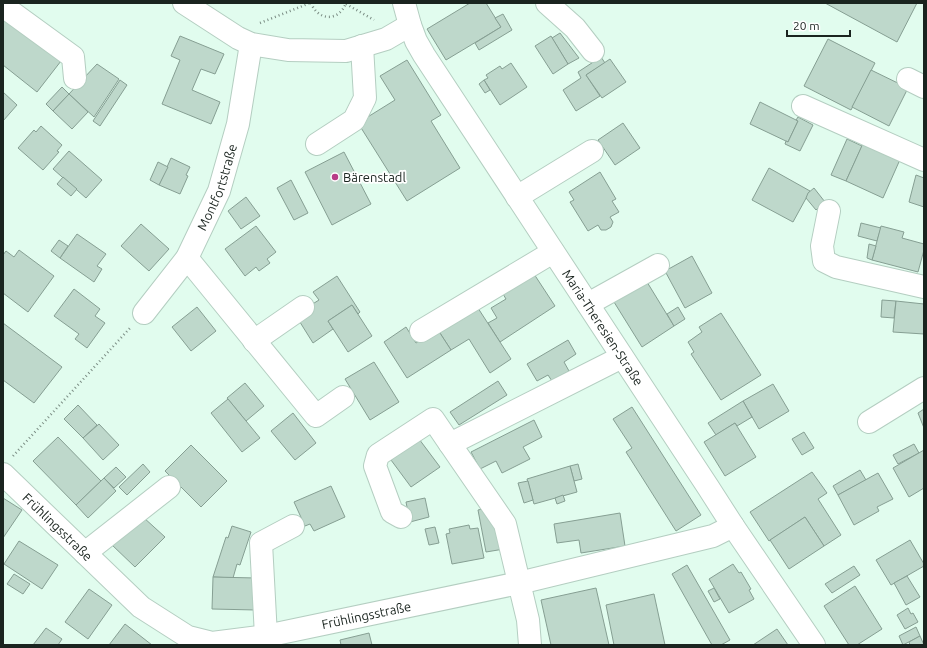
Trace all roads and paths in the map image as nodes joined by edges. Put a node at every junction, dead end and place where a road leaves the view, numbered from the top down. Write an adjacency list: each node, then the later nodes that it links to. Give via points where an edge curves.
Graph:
1 (184, 3): 9 (street)
2 (310, 3): 5 (path, via 318,13 330,17 342,11); 9 (path, via 254,25)
3 (404, 3): 8 (street, Maria-Theresien-Straße)
4 (547, 3): 11 (street, via 575,28)
5 (346, 4): 7 (path)
6 (3, 6): 12 (street, via 72,57)
7 (378, 22)
8 (410, 25): 10 (street, via 386,39); 17 (street, Maria-Theresien-Straße, via 424,55)
9 (244, 41): 10 (street, via 288,50 346,51); 20 (street, Montfortstraße, via 238,124 220,190)
10 (362, 46): 14 (street, via 365,98 354,120)
11 (593, 51)
12 (75, 78)
13 (803, 106): 16 (street)
14 (317, 144)
15 (592, 151): 17 (street)
16 (924, 160)
17 (517, 197): 19 (street, Maria-Theresien-Straße)
18 (829, 211): 22 (street, via 822,246 824,261 836,267)
19 (553, 252): 23 (street, Maria-Theresien-Straße); 26 (street)
20 (187, 258): 25 (street, Montfortstraße); 27 (street)
21 (658, 265): 23 (street)
22 (924, 287)
23 (588, 304): 28 (street, Maria-Theresien-Straße)
24 (303, 307): 27 (street)
25 (144, 313): 33 (path)
26 (421, 331)
27 (254, 341): 30 (street, via 316,416)
28 (622, 357): 32 (street); 37 (street, Maria-Theresien-Straße)
29 (924, 388): 31 (street)
30 (343, 396)
31 (869, 422)
32 (450, 444): 35 (street, via 433,419 378,455 374,466 392,512); 39 (street, via 505,524)
33 (6, 467): 38 (street, Frühlingsstraße)
34 (169, 487): 38 (street)
35 (401, 517)
36 (293, 526): 40 (street, via 261,543)
37 (733, 526): 39 (street, Frühlingsstraße, via 713,536); 43 (street, Maria-Theresien-Straße)
38 (85, 553): 41 (street, Frühlingsstraße, via 141,607 188,637)
39 (519, 584): 40 (street, Frühlingsstraße); 42 (street, via 528,620)
40 (266, 636): 41 (street, Frühlingsstraße)
41 (212, 644)
42 (530, 645)
43 (814, 645)

